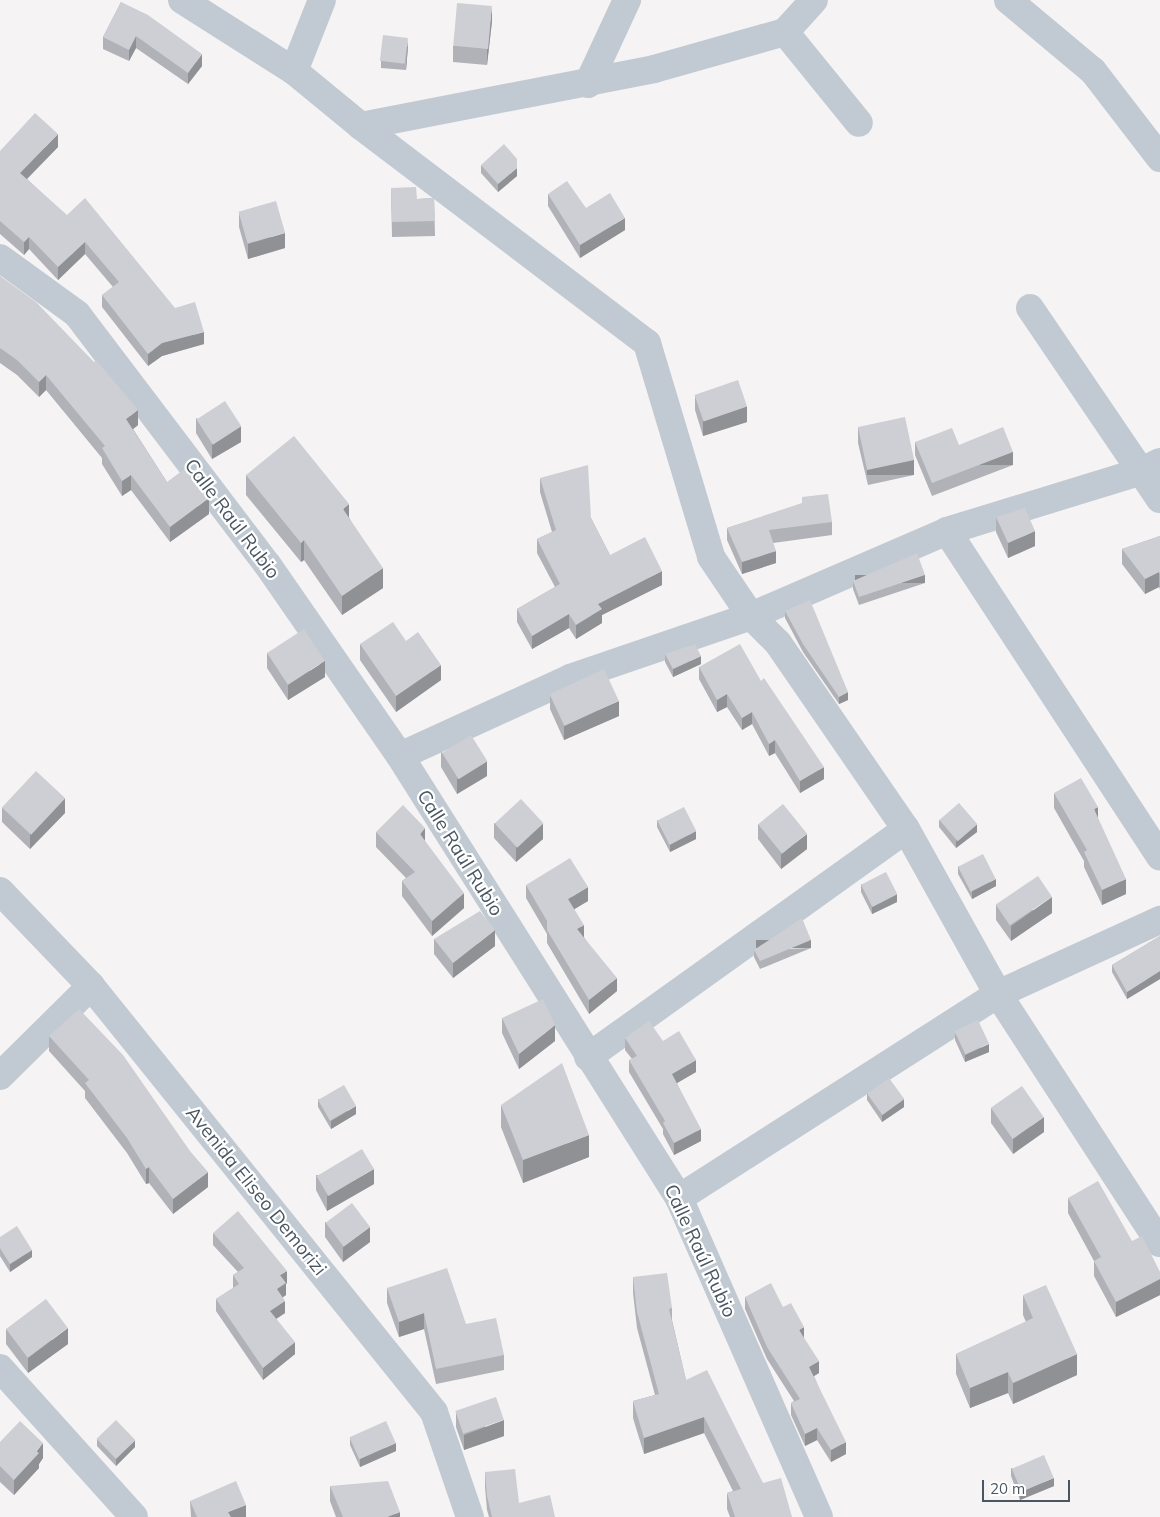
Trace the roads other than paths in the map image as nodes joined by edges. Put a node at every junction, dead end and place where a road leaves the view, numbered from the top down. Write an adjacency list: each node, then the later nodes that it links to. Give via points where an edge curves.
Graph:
1 (182, 0): 7 (street)
2 (322, 0): 7 (street)
3 (627, 0): 8 (street)
4 (814, 0): 6 (street)
5 (1008, 0): 11 (street, via 1093,71)
6 (785, 32): 8 (street); 9 (street)
7 (294, 71): 10 (street)
8 (588, 84): 10 (street)
9 (859, 123)
10 (361, 126): 17 (street, via 646,343 711,557)
11 (1160, 158)
12 (0, 258): 18 (street, Calle Raúl Rubio, via 77,314 267,564)
13 (1030, 308): 14 (street)
14 (1151, 466): 15 (street); 16 (street)
15 (1160, 499)
16 (947, 531): 17 (street); 20 (street)
17 (751, 616): 18 (street, via 570,678); 19 (street, via 778,643)
18 (400, 756): 25 (street, Calle Raúl Rubio)
19 (906, 829): 24 (street); 25 (street)
20 (1160, 857)
21 (0, 891): 23 (street, Avenida Eliseo Demorizi)
22 (1160, 920): 24 (street)
23 (91, 986): 26 (street); 31 (street, Avenida Eliseo Demorizi, via 434,1412)
24 (998, 994): 27 (street); 28 (street)
25 (588, 1057): 27 (street, Calle Raúl Rubio)
26 (0, 1076)
27 (679, 1198): 32 (street, Calle Raúl Rubio)
28 (1160, 1243)
29 (0, 1368): 30 (street)
30 (134, 1517)
31 (470, 1517)
32 (818, 1517)

